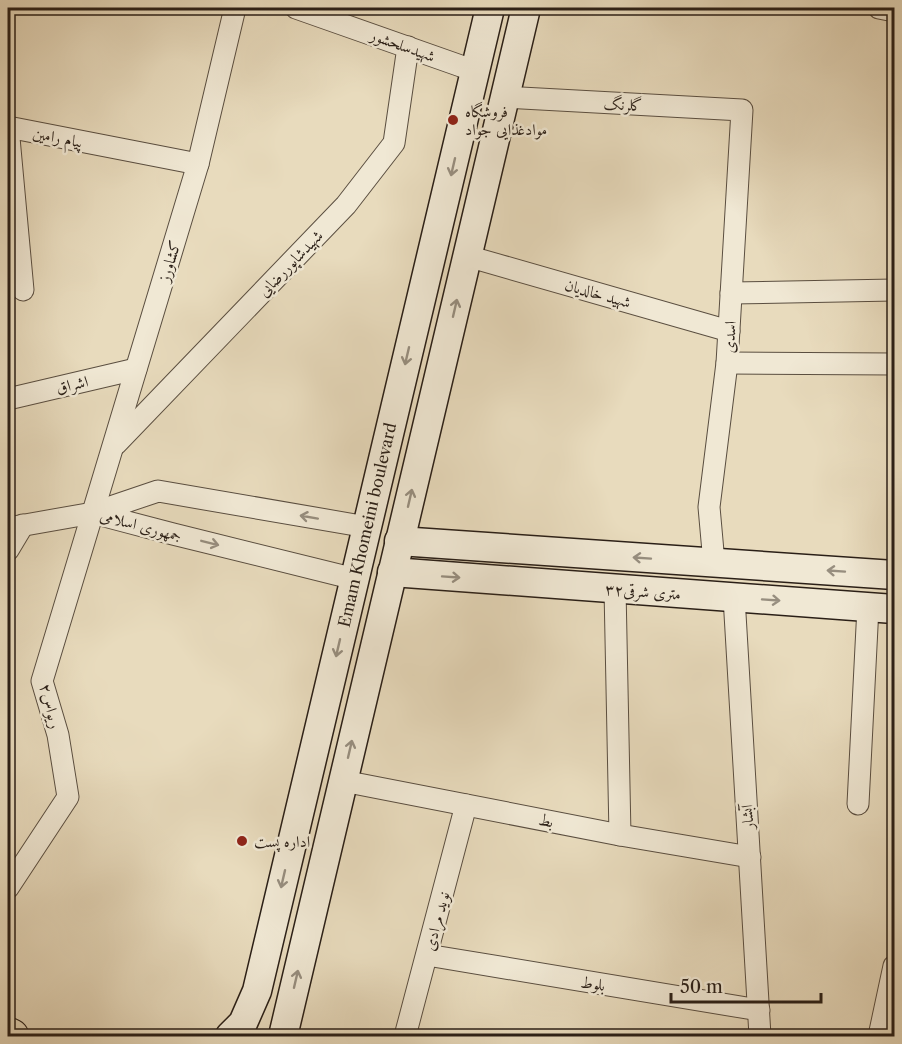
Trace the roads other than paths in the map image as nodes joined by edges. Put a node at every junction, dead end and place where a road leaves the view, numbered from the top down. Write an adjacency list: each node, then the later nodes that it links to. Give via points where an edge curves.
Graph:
1 (235, 8): 11 (street, کشاورز)
2 (296, 8): 7 (street, شهیدسلحشور)
3 (490, 8): 8 (main road, Emam Khomeini boulevard)
4 (526, 8): 9 (main road)
5 (879, 8): 6 (street)
6 (894, 12)
7 (408, 47): 8 (street, شهیدسلحشور); 21 (street, شهیدشاپوررضایی, via 394,143 346,205)
8 (475, 71): 24 (main road, Emam Khomeini boulevard, one-way to 24)
9 (505, 97): 10 (street, گلرنگ); 12 (main road)
10 (741, 110): 15 (street, اسدی)
11 (198, 164): 13 (street, پیام رامین, via 8,127); 19 (street, کشاورز)
12 (467, 256): 16 (street, شهید خالدیان); 25 (main road, one-way to 12)
13 (23, 290)
14 (894, 290): 15 (street)
15 (731, 293): 16 (street, اسدی)
16 (729, 330): 17 (street, اسدی)
17 (728, 363): 18 (street); 27 (street, اسدی, via 709,507)
18 (894, 364)
19 (136, 369): 20 (street, اشراق); 21 (street, کشاورز)
20 (8, 399)
21 (113, 447): 22 (street, کشاورز)
22 (93, 513): 23 (street); 24 (street, جمهوری اسلامی, one-way to 22, via 158,491); 30 (street, جمهوری اسلامی, one-way to 30); 41 (street, ریواس۲, via 42,681 58,735 68,797)
23 (15, 527): 26 (street)
24 (367, 527): 30 (main road, Emam Khomeini boulevard)
25 (399, 541): 27 (main road, متری شرقی۳۲, one-way to 25); 28 (main road)
26 (8, 550)
27 (714, 562): 29 (main road, متری شرقی۳۲, one-way to 27); 32 (main road)
28 (392, 572): 31 (main road, متری شرقی۳۲, one-way to 31); 34 (main road, one-way to 28)
29 (894, 575)
30 (355, 579): 37 (main road, Emam Khomeini boulevard, one-way to 37)
31 (615, 589): 32 (main road, متری شرقی۳۲); 38 (street)
32 (734, 597): 33 (main road, متری شرقی۳۲, one-way to 33); 40 (street, آبشار)
33 (881, 608): 35 (street)
34 (343, 781): 36 (street, بط); 39 (main road)
35 (858, 804)
36 (466, 805): 38 (street, بط); 42 (street, نوید مرادی)
37 (296, 828): 39 (main road); 47 (main road, Emam Khomeini boulevard, one-way to 47, via 257,990 243,1023)
38 (620, 835): 40 (street, بط)
39 (330, 837): 48 (main road, one-way to 39)
40 (750, 857): 44 (street, آبشار)
41 (8, 888)
42 (427, 955): 44 (street, بلوط); 49 (street, نوید مرادی)
43 (894, 966): 51 (street)
44 (759, 1010): 50 (street, آبشار)
45 (8, 1034): 46 (highway)
46 (12, 1036)
47 (230, 1036)
48 (283, 1036)
49 (405, 1036)
50 (760, 1036)
51 (879, 1036)

